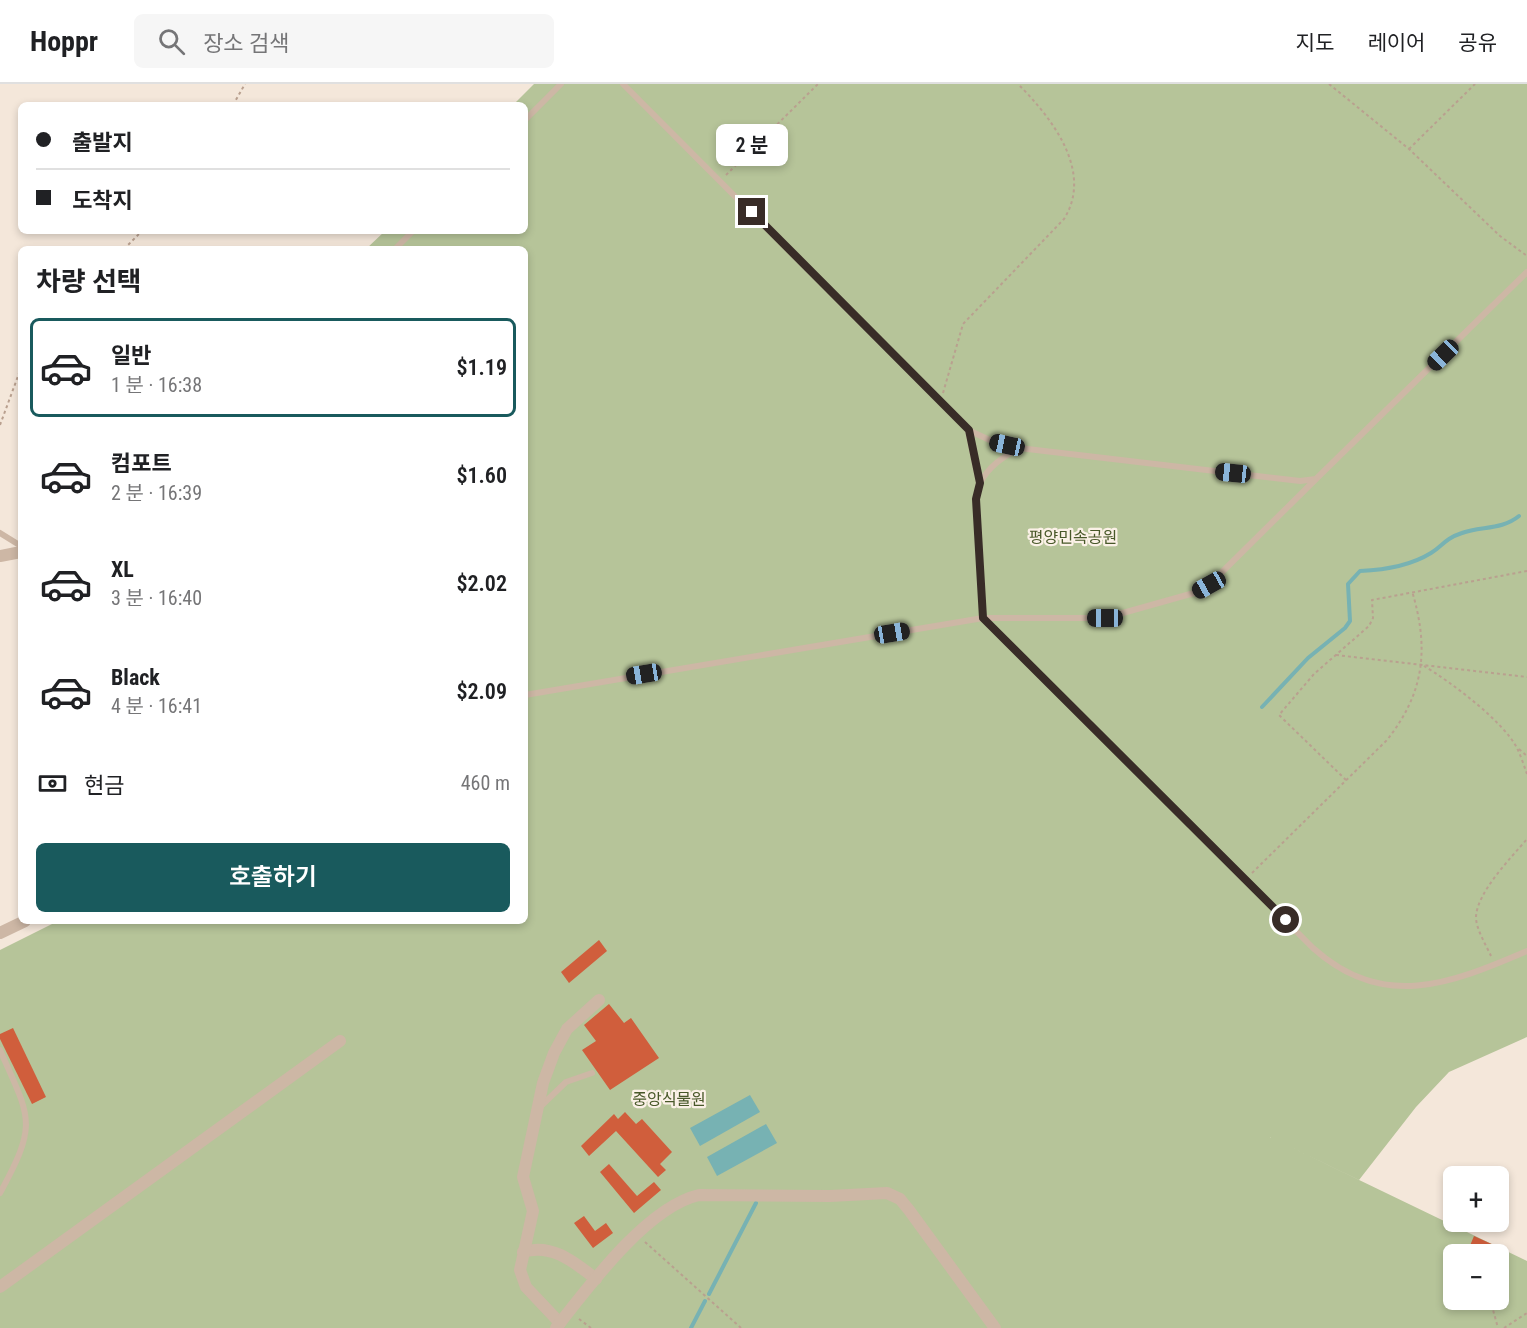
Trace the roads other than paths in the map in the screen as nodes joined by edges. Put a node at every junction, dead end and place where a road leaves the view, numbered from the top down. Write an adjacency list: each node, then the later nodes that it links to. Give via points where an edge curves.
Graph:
1 (561, 84): 3 (lane)
2 (623, 84): 7 (lane)
3 (528, 117)
4 (410, 234): 5 (lane)
5 (398, 246)
6 (1527, 272): 9 (lane)
7 (969, 430): 8 (lane); 10 (lane)
8 (1019, 448): 9 (lane, via 1300,481); 10 (lane, via 1000,459)
9 (1316, 479): 15 (lane, via 1209,585 1194,593 1105,618)
10 (980, 483): 15 (lane, via 976,499)
11 (0, 533): 12 (lane)
12 (18, 544)
13 (18, 553): 14 (street)
14 (0, 556)
15 (983, 618): 16 (lane); 19 (lane, via 1327,961 1348,974 1368,982 1423,986 1446,982)
16 (528, 694)
17 (19, 924): 18 (street)
18 (0, 933)
19 (1527, 951)
20 (599, 1000): 24 (street, via 567,1029 543,1083)
21 (340, 1041): 28 (street)
22 (0, 1050): 25 (lane, via 27,1120 21,1154)
23 (592, 1073): 24 (lane, via 566,1082)
24 (538, 1110): 26 (street, via 523,1177 533,1210)
25 (0, 1193)
26 (523, 1252): 27 (street, via 537,1248 550,1251); 29 (street, via 520,1270 526,1287)
27 (596, 1279): 29 (street); 30 (street, via 635,1235 674,1203 699,1195 887,1193 900,1199 909,1210)
28 (0, 1287)
29 (558, 1325)
30 (995, 1328)

